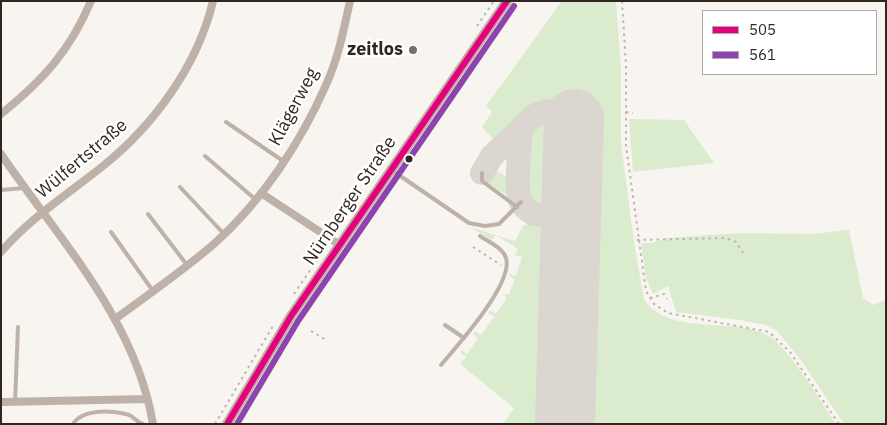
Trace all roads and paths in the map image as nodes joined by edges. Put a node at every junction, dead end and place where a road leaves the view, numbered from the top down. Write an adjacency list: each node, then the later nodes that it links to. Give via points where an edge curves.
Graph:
1 (91, 1): 8 (street, via 81,24 53,67)
2 (213, 1): 22 (street, Wülfertstraße, via 191,58 154,114 114,156)
3 (350, 1): 12 (street, Klägerweg, via 326,85)
4 (508, 1): 13 (main road, Nürnberger Straße)
5 (622, 1): 6 (path)
6 (626, 112): 7 (path); 27 (path, via 626,146)
7 (633, 113)
8 (1, 114)
9 (226, 122): 12 (lane)
10 (1, 154): 16 (street)
11 (205, 156): 19 (lane)
12 (283, 161): 18 (street, Klägerweg)
13 (391, 170): 21 (lane, via 461,218 478,225 499,224); 28 (main road, Nürnberger Straße)
14 (482, 173): 21 (lane, via 482,181)
15 (180, 187): 25 (lane)
16 (24, 188): 17 (lane); 22 (street)
17 (1, 190)
18 (261, 193): 19 (street, Klägerweg); 28 (street)
19 (255, 199): 25 (street, Klägerweg)
20 (520, 202): 21 (lane)
21 (517, 207)
22 (42, 213): 30 (street, Wülfertstraße); 37 (street)
23 (148, 214): 32 (lane)
24 (111, 232): 34 (lane)
25 (224, 234): 32 (street, Klägerweg)
26 (480, 236): 33 (lane, via 503,252)
27 (638, 240): 31 (path, via 726,238 736,242); 35 (path, via 644,286)
28 (340, 245): 50 (main road, Nürnberger Straße, via 279,334)
29 (473, 247): 33 (path)
30 (1, 252)
31 (743, 253)
32 (187, 265): 34 (street, Klägerweg)
33 (507, 269): 41 (lane, via 487,307)
34 (153, 291): 37 (street, Klägerweg)
35 (650, 298): 36 (path, via 664,294); 51 (path, via 668,313 770,332 790,352)
36 (666, 299)
37 (115, 319): 44 (street, via 133,356)
38 (445, 325): 41 (lane)
39 (18, 327): 46 (lane)
40 (311, 330): 42 (path)
41 (464, 338): 43 (lane)
42 (328, 341)
43 (441, 365)
44 (147, 399): 46 (street); 49 (street)
45 (1, 402): 46 (street)
46 (15, 402)
47 (73, 424): 48 (lane, via 80,416 91,413 125,413)
48 (143, 424)
49 (153, 424)
50 (227, 424)
51 (839, 424)

